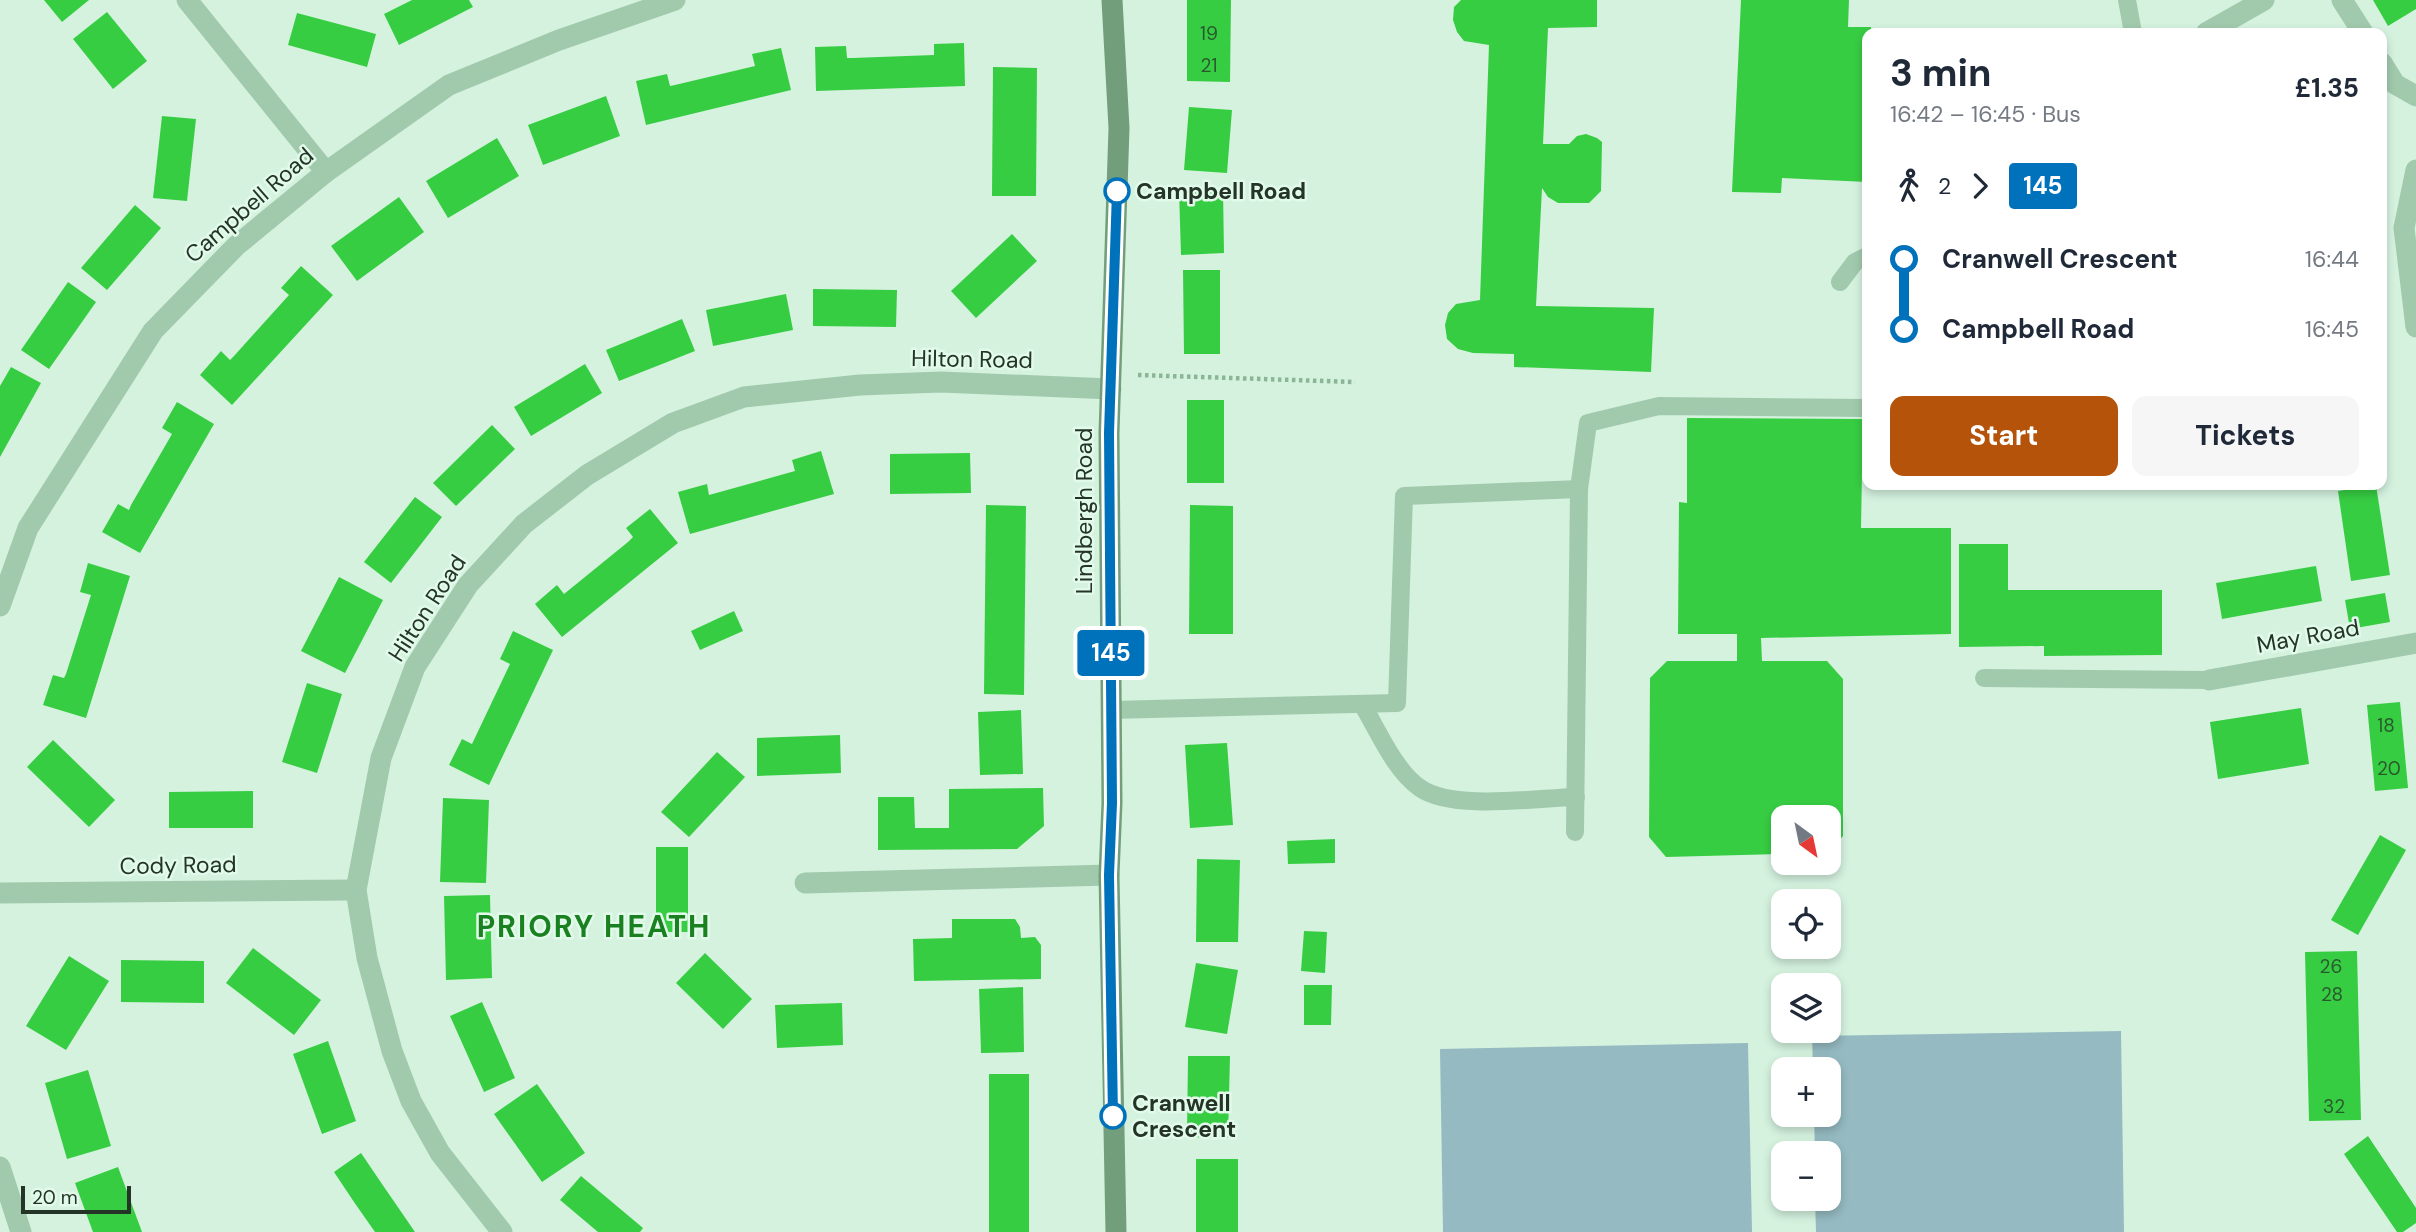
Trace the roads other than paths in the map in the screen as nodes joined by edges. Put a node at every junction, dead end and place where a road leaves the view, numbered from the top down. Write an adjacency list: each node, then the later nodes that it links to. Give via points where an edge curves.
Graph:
1 (187, 0): 13 (street)
2 (675, 0): 13 (street, Campbell Road, via 449,85)
3 (1112, 0): 17 (street, Lindbergh Road, via 1119,128)
4 (2127, 0): 7 (lane)
5 (2264, 0): 8 (street)
6 (2342, 0): 9 (street)
7 (2132, 28)
8 (2215, 28)
9 (2360, 28)
10 (2387, 71): 11 (street, via 2395,84)
11 (2416, 96)
12 (2416, 170): 16 (street, via 2404,228)
13 (326, 172): 20 (street, Campbell Road, via 236,246 153,331 28,528)
14 (1862, 258): 15 (lane)
15 (1840, 282)
16 (2416, 327)
17 (1112, 382): 25 (street, Lindbergh Road); 30 (street, Hilton Road, via 860,385 744,397 673,423 587,475 524,524 468,585 415,667 381,758)
18 (1862, 408): 19 (lane, via 1659,406 1588,423)
19 (1579, 489): 24 (lane, via 1404,496 1396,703); 26 (lane)
20 (0, 606)
21 (2416, 643): 23 (street, May Road)
22 (1984, 678): 23 (lane)
23 (2209, 680)
24 (1362, 704): 25 (lane); 26 (lane, via 1402,769 1434,796 1466,800)
25 (1111, 710): 28 (street, Lindbergh Road)
26 (1576, 797): 27 (lane)
27 (1575, 832)
28 (1109, 875): 29 (street); 35 (street, Lindbergh Road)
29 (805, 883)
30 (356, 890): 31 (street, Cody Road); 34 (street, Hilton Road, via 367,958 411,1101 440,1153)
31 (0, 893)
32 (0, 1167): 33 (street)
33 (21, 1232)
34 (502, 1232)
35 (1115, 1232)

